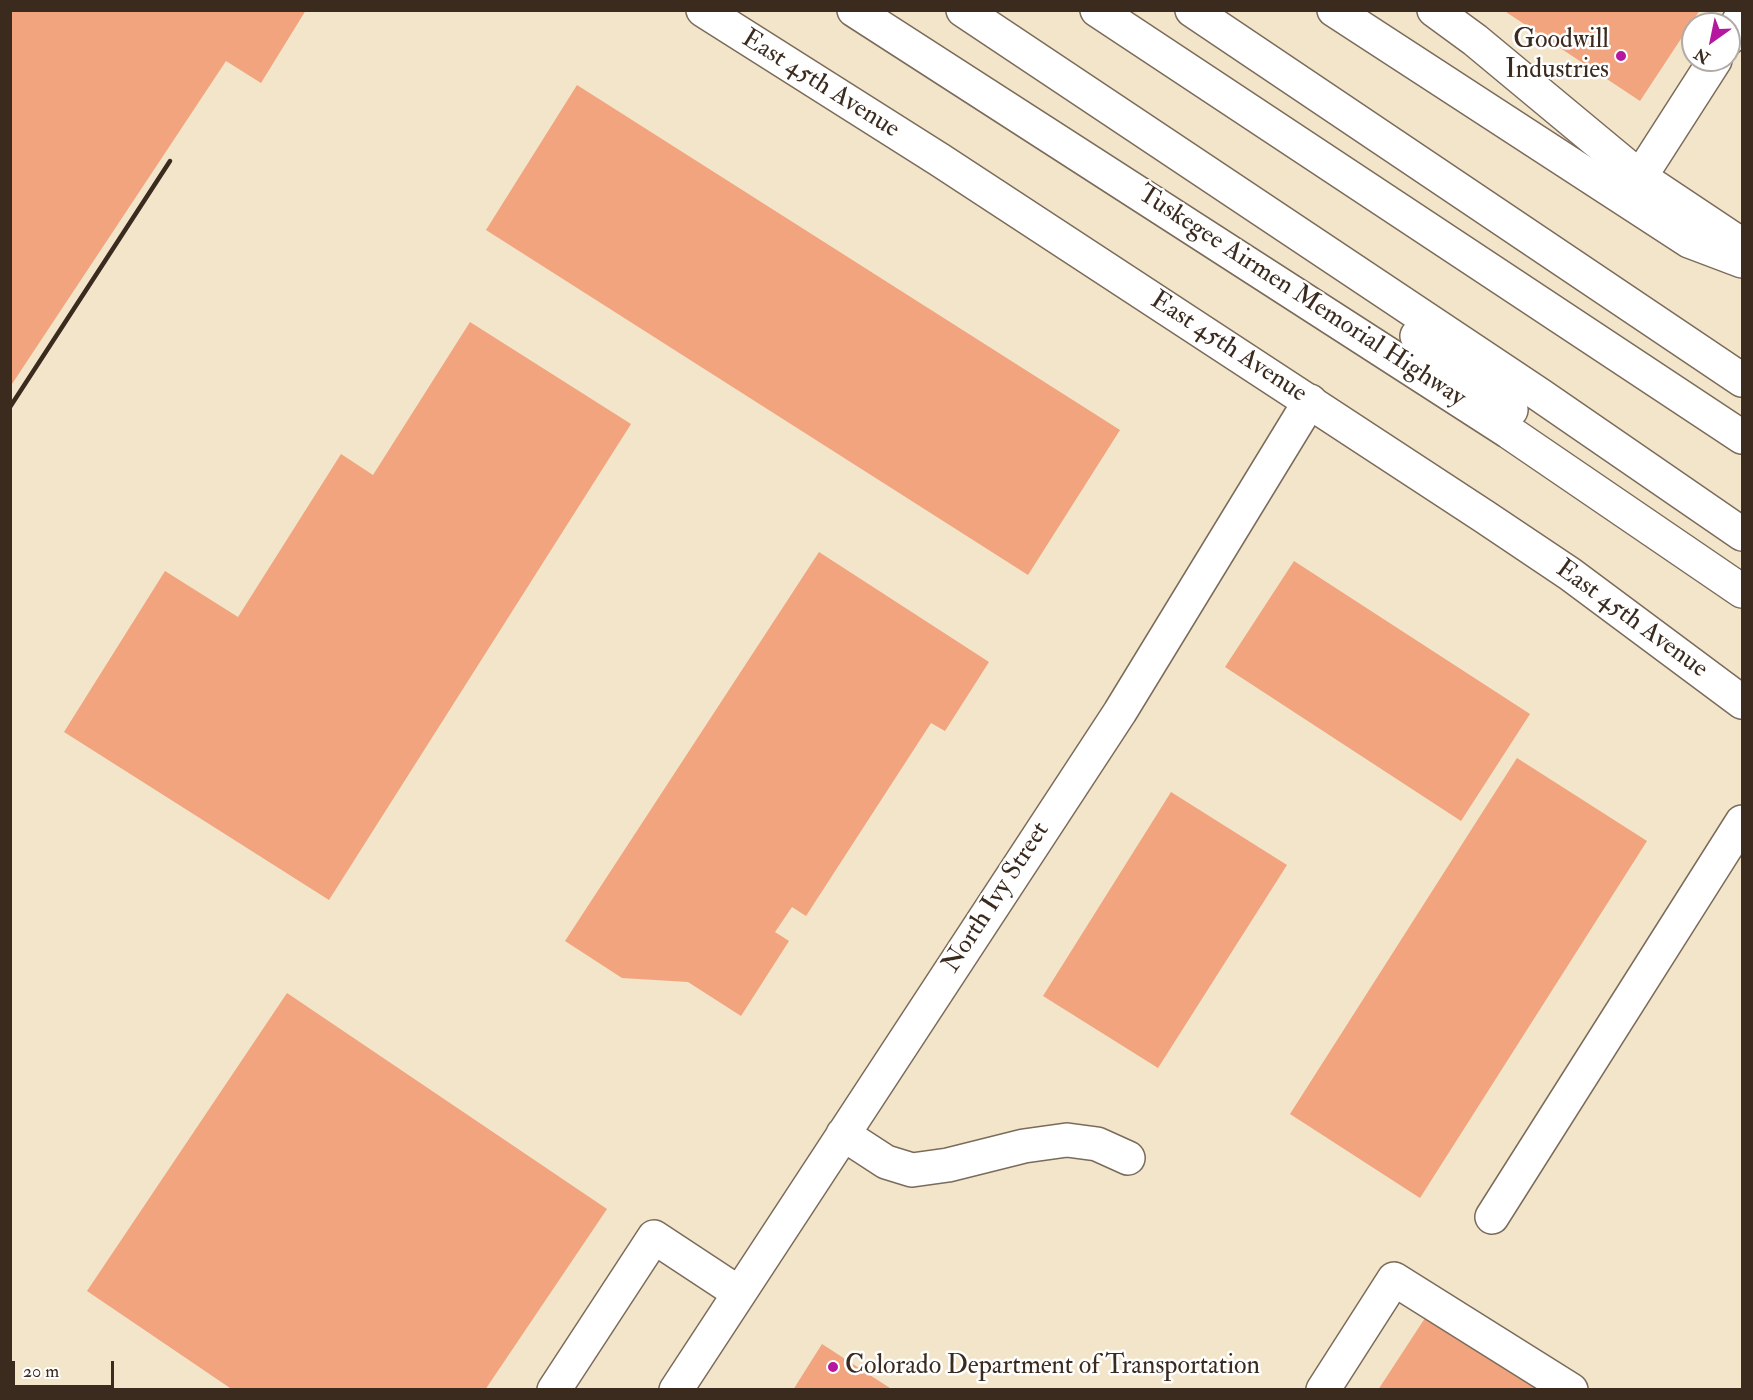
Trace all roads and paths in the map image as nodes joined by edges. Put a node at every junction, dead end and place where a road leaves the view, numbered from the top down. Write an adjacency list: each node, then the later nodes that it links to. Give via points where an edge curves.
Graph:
1 (703, 10): 14 (main road, East 45th Avenue)
2 (854, 10): 17 (main road, Tuskegee Airmen Memorial Highway, via 1500,425)
3 (963, 10): 9 (main road)
4 (1097, 10): 15 (main road)
5 (1192, 10): 13 (main road)
6 (1334, 10): 12 (main road, via 1689,241)
7 (1434, 10): 10 (main road, via 1484,46)
8 (1707, 72): 10 (main road)
9 (1091, 93): 16 (main road); 17 (main road, via 1413,333)
10 (1640, 177): 11 (main road)
11 (1743, 245)
12 (1743, 261)
13 (1743, 380)
14 (1310, 401): 18 (main road, East 45th Avenue, via 1570,574); 20 (main road, North Ivy Street, via 1120,712)
15 (1743, 437)
16 (1743, 534)
17 (1743, 591)
18 (1743, 702)
19 (1743, 822): 22 (main road)
20 (843, 1134): 21 (main road, via 886,1162 912,1170 1067,1140 1097,1144); 23 (main road, North Ivy Street)
21 (1128, 1158)
22 (1492, 1217)
23 (739, 1293): 24 (main road, via 654,1237); 25 (main road, North Ivy Street)
24 (554, 1389)
25 (676, 1389)
26 (1323, 1389): 27 (main road, via 1394,1279)
27 (1571, 1389)

